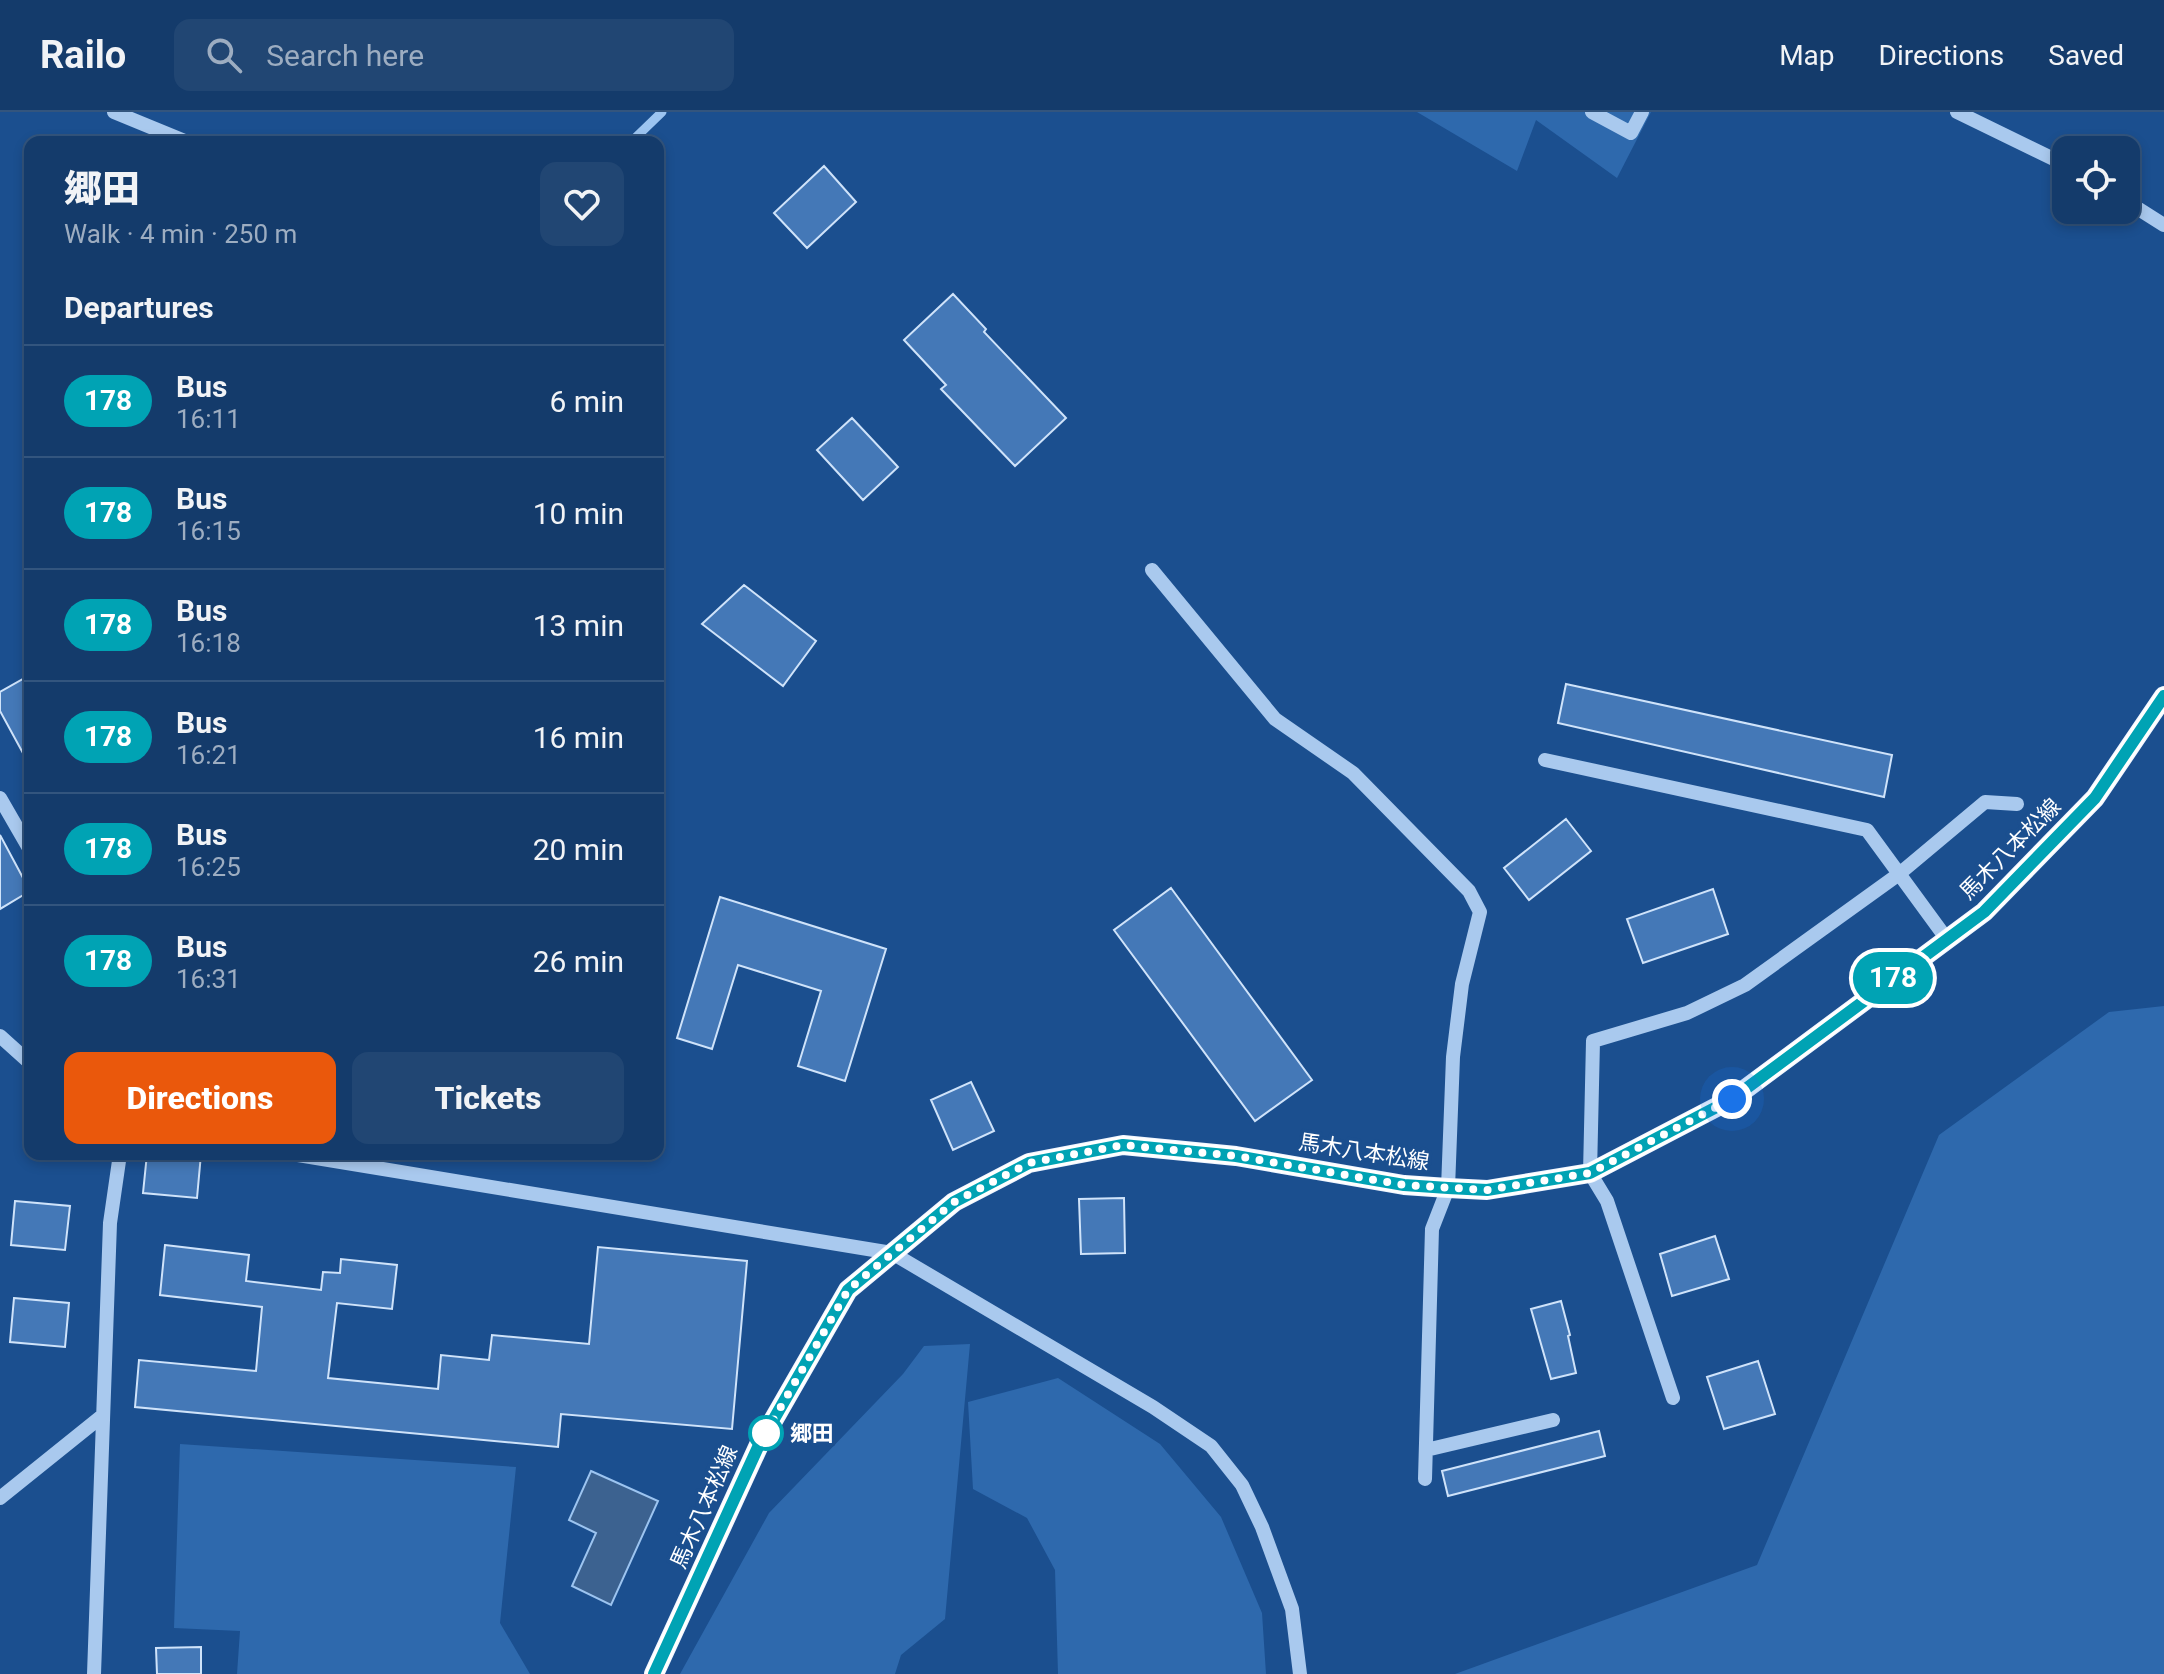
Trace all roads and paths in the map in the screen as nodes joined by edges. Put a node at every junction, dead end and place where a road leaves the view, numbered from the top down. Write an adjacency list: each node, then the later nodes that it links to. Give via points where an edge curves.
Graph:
1 (114, 112): 5 (street)
2 (1592, 112): 3 (street, via 1631,133)
3 (1642, 112)
4 (1957, 112): 6 (street)
5 (172, 136)
6 (2052, 158)
7 (2140, 210): 8 (street)
8 (2164, 225)
9 (1152, 570): 22 (street, via 1275,719 1353,773 1469,891 1480,912 1462,984 1453,1057)
10 (2164, 696): 16 (main road, 馬木八本松線, via 2095,798 1984,912)
11 (1545, 760): 15 (street, via 1867,830)
12 (0, 798): 14 (street)
13 (2017, 804): 15 (street, via 1985,802)
14 (24, 840)
15 (1899, 874): 16 (street); 21 (street, via 1745,985 1687,1013 1593,1041)
16 (1946, 938): 21 (main road, 馬木八本松線, via 1732,1099)
17 (0, 1036): 18 (street)
18 (24, 1058)
19 (119, 1160): 25 (street, via 110,1223)
20 (328, 1160): 23 (street)
21 (1590, 1173): 22 (main road, 馬木八本松線, via 1487,1190); 24 (street, via 1607,1201)
22 (1448, 1188): 23 (main road, 馬木八本松線, via 1123,1145 1029,1163 954,1202); 27 (street, via 1432,1229)
23 (892, 1253): 31 (main road, 馬木八本松線, via 848,1290 759,1445); 32 (street, via 1211,1446 1242,1485 1262,1527 1292,1609)
24 (1673, 1398)
25 (102, 1416): 29 (street); 30 (street)
26 (1553, 1420): 27 (street)
27 (1426, 1450): 28 (street)
28 (1425, 1479)
29 (0, 1498)
30 (94, 1674)
31 (654, 1674)
32 (1300, 1674)

